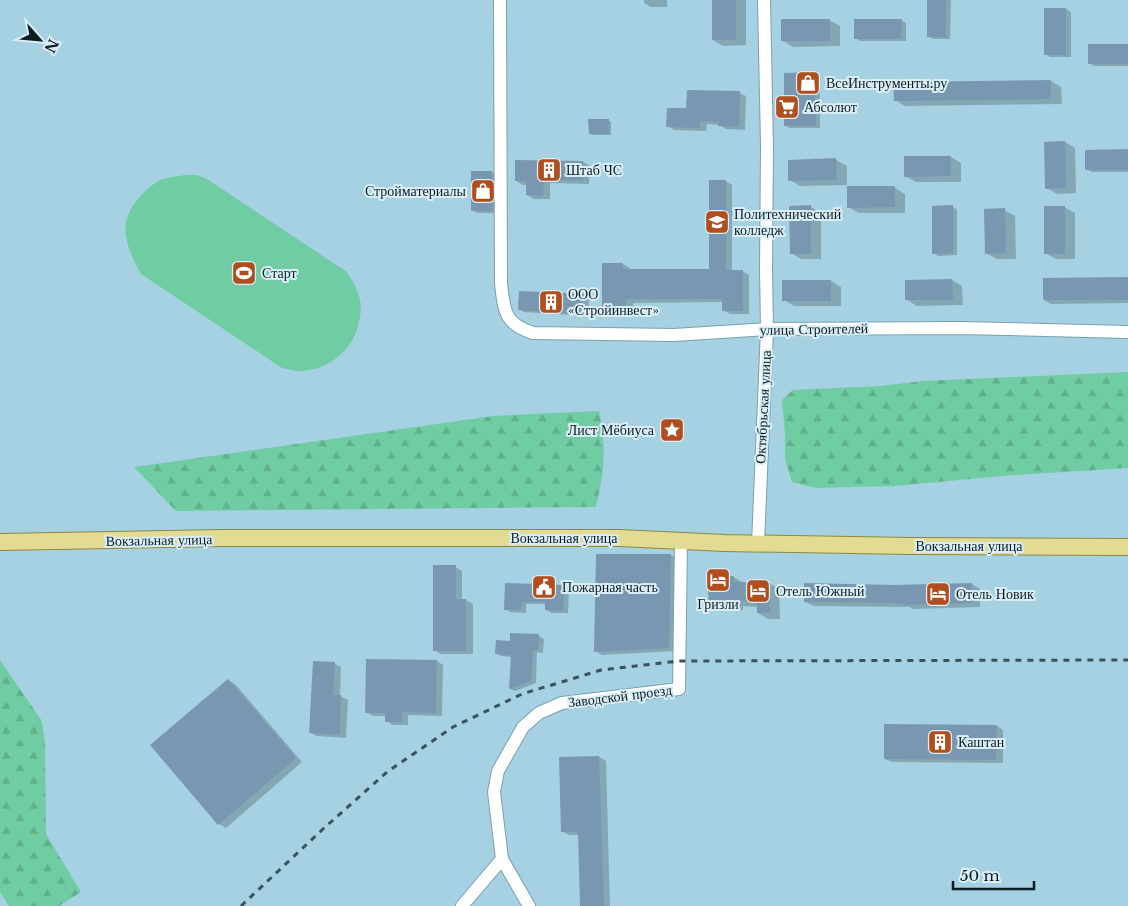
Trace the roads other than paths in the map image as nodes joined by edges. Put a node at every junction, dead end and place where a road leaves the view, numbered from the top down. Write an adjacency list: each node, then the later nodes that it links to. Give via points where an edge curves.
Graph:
1 (500, 0): 3 (street, улица Строителей, via 501,276 503,302 510,322 533,333 674,335)
2 (764, 0): 3 (street, Октябрьская улица)
3 (767, 329): 4 (street, улица Строителей, via 961,328); 7 (street, Октябрьская улица)
4 (1128, 332)
5 (681, 540): 6 (main road, Вокзальная улица, via 222,538); 7 (main road, Вокзальная улица); 9 (street, Заводской проезд, via 679,689 562,703 539,713 523,727 498,771 494,792)
6 (0, 542)
7 (758, 544): 8 (main road, Вокзальная улица)
8 (1128, 547)
9 (502, 859): 10 (street); 11 (street, Заводской проезд)
10 (462, 906)
11 (529, 906)

